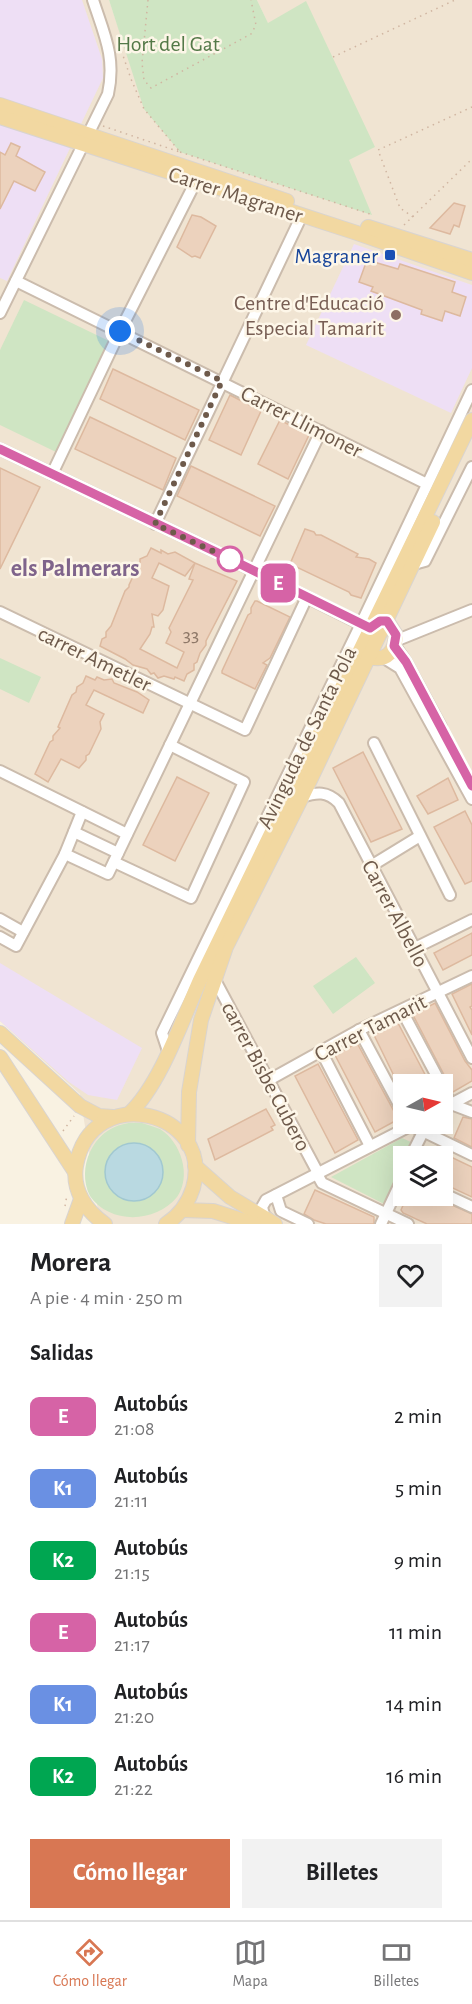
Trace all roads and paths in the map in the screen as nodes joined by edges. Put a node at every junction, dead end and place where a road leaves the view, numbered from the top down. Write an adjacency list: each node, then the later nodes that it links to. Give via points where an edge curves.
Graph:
1 (93, 0): 10 (street, via 111,57 112,76 108,94)
2 (148, 0): 3 (path, via 142,63 144,80 151,88 251,33 256,25)
3 (251, 0)
4 (455, 0): 6 (path)
5 (115, 34): 11 (path, via 144,109)
6 (333, 57)
7 (0, 105): 10 (main road, Carrer Magraner)
8 (472, 107): 16 (path, via 378,150 400,208)
9 (0, 117): 10 (main road, Carrer Magraner)
10 (88, 134): 11 (path); 13 (main road, Carrer Magraner); 18 (main road, Carrer Magraner); 20 (street)
11 (180, 152): 15 (path)
12 (472, 159): 16 (path)
13 (196, 181): 14 (main road, Carrer Magraner); 22 (street)
14 (302, 215): 19 (main road, Carrer Magraner); 23 (street)
15 (372, 215)
16 (413, 217): 17 (path)
17 (404, 226)
18 (472, 260)
19 (472, 273)
20 (16, 281): 21 (street); 22 (street, Carrer Llimoner)
21 (0, 313)
22 (120, 331): 23 (street, Carrer Llimoner); 30 (street)
23 (222, 381): 26 (street, Carrer Llimoner); 32 (street)
24 (472, 390): 31 (street, Avinguda de Santa Pola)
25 (472, 420): 39 (main road, Avinguda de Santa Pola)
26 (321, 431): 31 (street, Carrer Llimoner); 34 (street)
27 (472, 441): 33 (main road, Avinguda de Santa Pola)
28 (0, 449): 30 (street)
29 (472, 467): 33 (street, via 425,561)
30 (52, 474): 32 (street)
31 (427, 484): 39 (street, Avinguda de Santa Pola)
32 (155, 524): 34 (street)
33 (414, 564): 38 (main road, Avinguda de Santa Pola)
34 (254, 571): 35 (street); 43 (street)
35 (307, 597): 39 (street); 43 (street, carrer Ametler, via 245,730)
36 (472, 610): 40 (street)
37 (0, 612): 43 (street, carrer Ametler)
38 (387, 621): 39 (main road, Avinguda de Santa Pola); 40 (main road); 41 (main road, Avinguda de Santa Pola)
39 (365, 626): 41 (main road, Avinguda de Santa Pola); 78 (main road, Avinguda de Santa Pola, via 168,1051 142,1101)
40 (395, 643): 42 (main road, Avinguda de Santa Pola); 47 (street)
41 (370, 657): 42 (main road, Avinguda de Santa Pola); 48 (main road, Avinguda de Santa Pola)
42 (384, 658): 47 (street, via 400,668)
43 (190, 704): 45 (street)
44 (374, 743): 53 (street)
45 (170, 745): 52 (street); 55 (street, via 244,782 191,898)
46 (0, 771): 50 (street)
47 (470, 785): 49 (street)
48 (302, 797): 56 (street, Carrer Albello, via 322,792 339,803); 64 (main road, Avinguda de Santa Pola, via 226,947)
49 (472, 799)
50 (82, 812): 51 (street); 52 (street)
51 (74, 832): 54 (street); 55 (street)
52 (127, 834): 55 (street)
53 (420, 836): 56 (street); 57 (street)
54 (65, 854): 55 (street, via 108,874); 60 (street)
55 (116, 857)
56 (371, 866): 62 (street, Carrer Albello)
57 (450, 895)
58 (0, 919): 60 (street)
59 (472, 920): 62 (street)
60 (23, 932): 61 (street, via 16,946)
61 (0, 937)
62 (415, 948): 65 (street, Carrer Albello)
63 (472, 976): 65 (street, Carrer Tamarit)
64 (215, 980): 73 (street, carrer Bisbe Cubero); 83 (main road, Avinguda de Santa Pola, via 201,1020 189,1092)
65 (438, 993): 66 (street, Carrer Tamarit); 71 (street, Carrer Albello)
66 (402, 1011): 67 (street, Carrer Tamarit); 72 (street)
67 (359, 1030): 69 (street, Carrer Tamarit); 74 (street)
68 (0, 1034): 80 (main road, via 80,1107 99,1116)
69 (321, 1050): 73 (street, Carrer Tamarit); 84 (street)
70 (0, 1057): 87 (main road)
71 (472, 1058)
72 (436, 1074)
73 (269, 1080): 88 (street, carrer Bisbe Cubero)
74 (393, 1093)
75 (472, 1093): 76 (street)
76 (453, 1103)
77 (453, 1108): 79 (street)
78 (130, 1113): 80 (main road); 83 (main road, via 164,1120)
79 (472, 1113)
80 (113, 1117): 87 (main road, via 86,1139)
81 (393, 1133): 84 (street)
82 (427, 1134): 85 (street)
83 (188, 1145): 86 (main road)
84 (370, 1146): 88 (street)
85 (472, 1155)
86 (195, 1166): 94 (main road, via 195,1182); 100 (main road, via 230,1197)
87 (75, 1172): 92 (main road)
88 (317, 1173): 89 (street); 95 (street, via 322,1183)
89 (276, 1195): 100 (street, via 262,1207); 101 (street, via 281,1211)
90 (393, 1198): 95 (street)
91 (453, 1198): 93 (street)
92 (81, 1200): 96 (main road); 97 (main road)
93 (472, 1207)
94 (183, 1210): 98 (main road); 99 (main road, via 213,1211)
95 (384, 1219): 102 (street)
96 (72, 1224)
97 (105, 1224)
98 (166, 1224)
99 (254, 1224)
100 (274, 1224)
101 (308, 1224)
102 (408, 1224)

